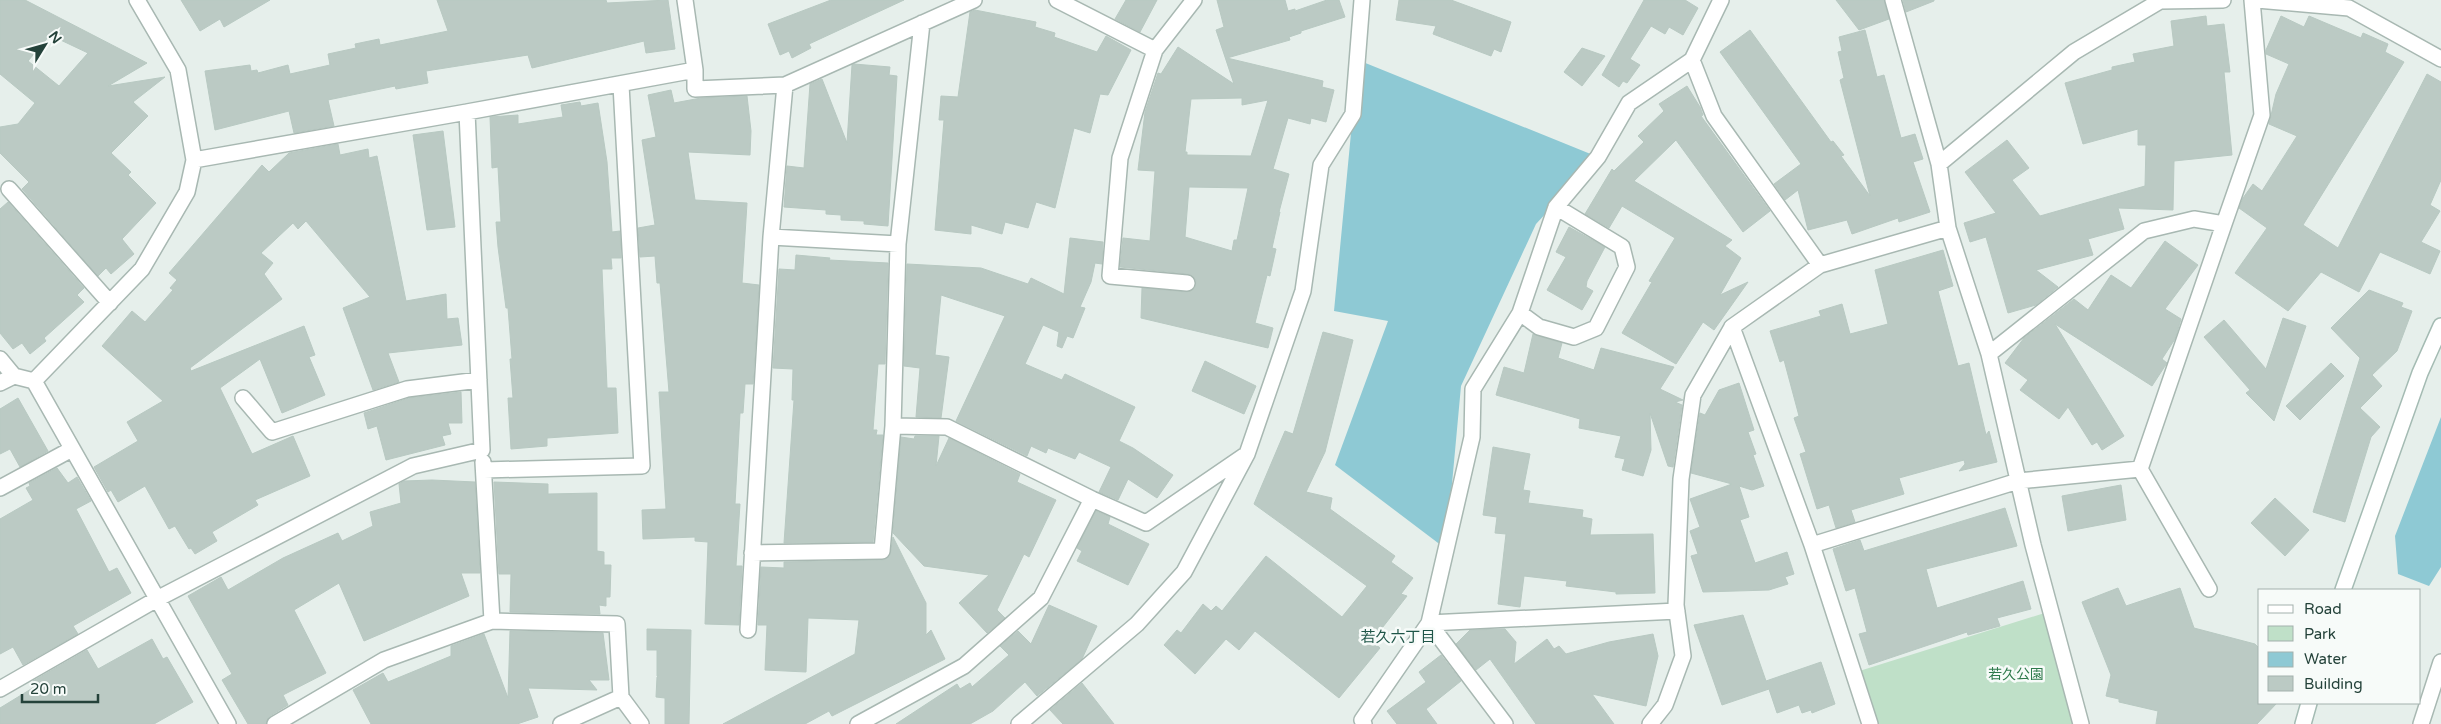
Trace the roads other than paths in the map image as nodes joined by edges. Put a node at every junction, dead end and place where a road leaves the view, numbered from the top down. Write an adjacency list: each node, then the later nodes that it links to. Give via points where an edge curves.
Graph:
1 (137, 0): 21 (street, via 178,70)
2 (685, 0): 17 (street)
3 (974, 0): 13 (street)
4 (1057, 0): 14 (street)
5 (1194, 0): 14 (street)
6 (1362, 0): 45 (street, via 1353,114 1321,165 1303,291)
7 (1721, 0): 16 (street)
8 (1894, 0): 22 (street)
9 (2223, 0): 22 (street, via 2160,1 2074,52)
10 (2252, 0): 25 (street, via 2262,115)
11 (2257, 0): 12 (street)
12 (2351, 4): 15 (street)
13 (922, 23): 19 (street); 28 (street)
14 (1155, 50): 30 (street, via 1120,158 1110,276)
15 (2441, 58)
16 (1692, 60): 24 (street, via 1629,103 1598,157); 29 (street, via 1714,116)
17 (695, 70): 18 (street); 19 (street, via 695,89)
18 (622, 85): 20 (street); 46 (street, via 642,466)
19 (785, 85): 27 (street)
20 (467, 112): 21 (street); 38 (street)
21 (194, 160): 31 (street, via 187,192 142,269)
22 (1940, 164): 26 (street)
23 (10, 189): 31 (street)
24 (1556, 208): 32 (street); 32 (street, via 1622,247 1627,267 1596,328 1574,337 1539,327)
25 (2224, 224): 35 (street, via 2194,219 2144,231); 47 (street)
26 (1948, 228): 29 (street); 35 (street)
27 (771, 237): 28 (street); 52 (street)
28 (898, 244): 42 (street)
29 (1820, 264): 34 (street)
30 (1187, 284)
31 (110, 303): 39 (street)
32 (1520, 312): 58 (street, via 1473,389 1472,437)
33 (2441, 326): 53 (street, via 2420,373)
34 (1732, 327): 51 (street); 56 (street, via 1693,395 1681,478)
35 (1989, 354): 48 (street)
36 (0, 359): 37 (street)
37 (14, 376): 39 (street); 40 (street)
38 (479, 380): 41 (street, via 407,390 272,432); 44 (street)
39 (34, 381): 43 (street)
40 (0, 383)
41 (243, 398)
42 (893, 426): 50 (street, via 947,427); 52 (street, via 882,551)
43 (72, 449): 49 (street); 55 (street)
44 (482, 450): 46 (street); 55 (street, via 413,466)
45 (1247, 454): 50 (street, via 1146,523); 70 (street, via 1184,572 1137,624)
46 (484, 470): 57 (street)
47 (2140, 470): 48 (street); 54 (street)
48 (2018, 481): 51 (street); 74 (street)
49 (0, 488)
50 (1092, 499): 69 (street, via 1041,598 964,666)
51 (1812, 545): 73 (street)
52 (752, 553): 59 (street)
53 (2343, 589)
54 (2209, 590)
55 (157, 599): 61 (street); 65 (street)
56 (1677, 610): 58 (street); 72 (street, via 1683,656 1665,705)
57 (492, 622): 62 (street, via 617,624); 66 (street, via 384,660)
58 (1429, 623): 64 (street); 71 (street)
59 (748, 630)
60 (2441, 662): 76 (street)
61 (0, 689)
62 (621, 697): 67 (street); 68 (street)
63 (2309, 704): 75 (street)
64 (1361, 723)
65 (228, 724)
66 (276, 724)
67 (561, 724)
68 (641, 724)
69 (858, 724)
70 (1019, 724)
71 (1505, 724)
72 (1650, 724)
73 (1870, 724)
74 (2082, 724)
75 (2303, 724)
76 (2421, 724)

